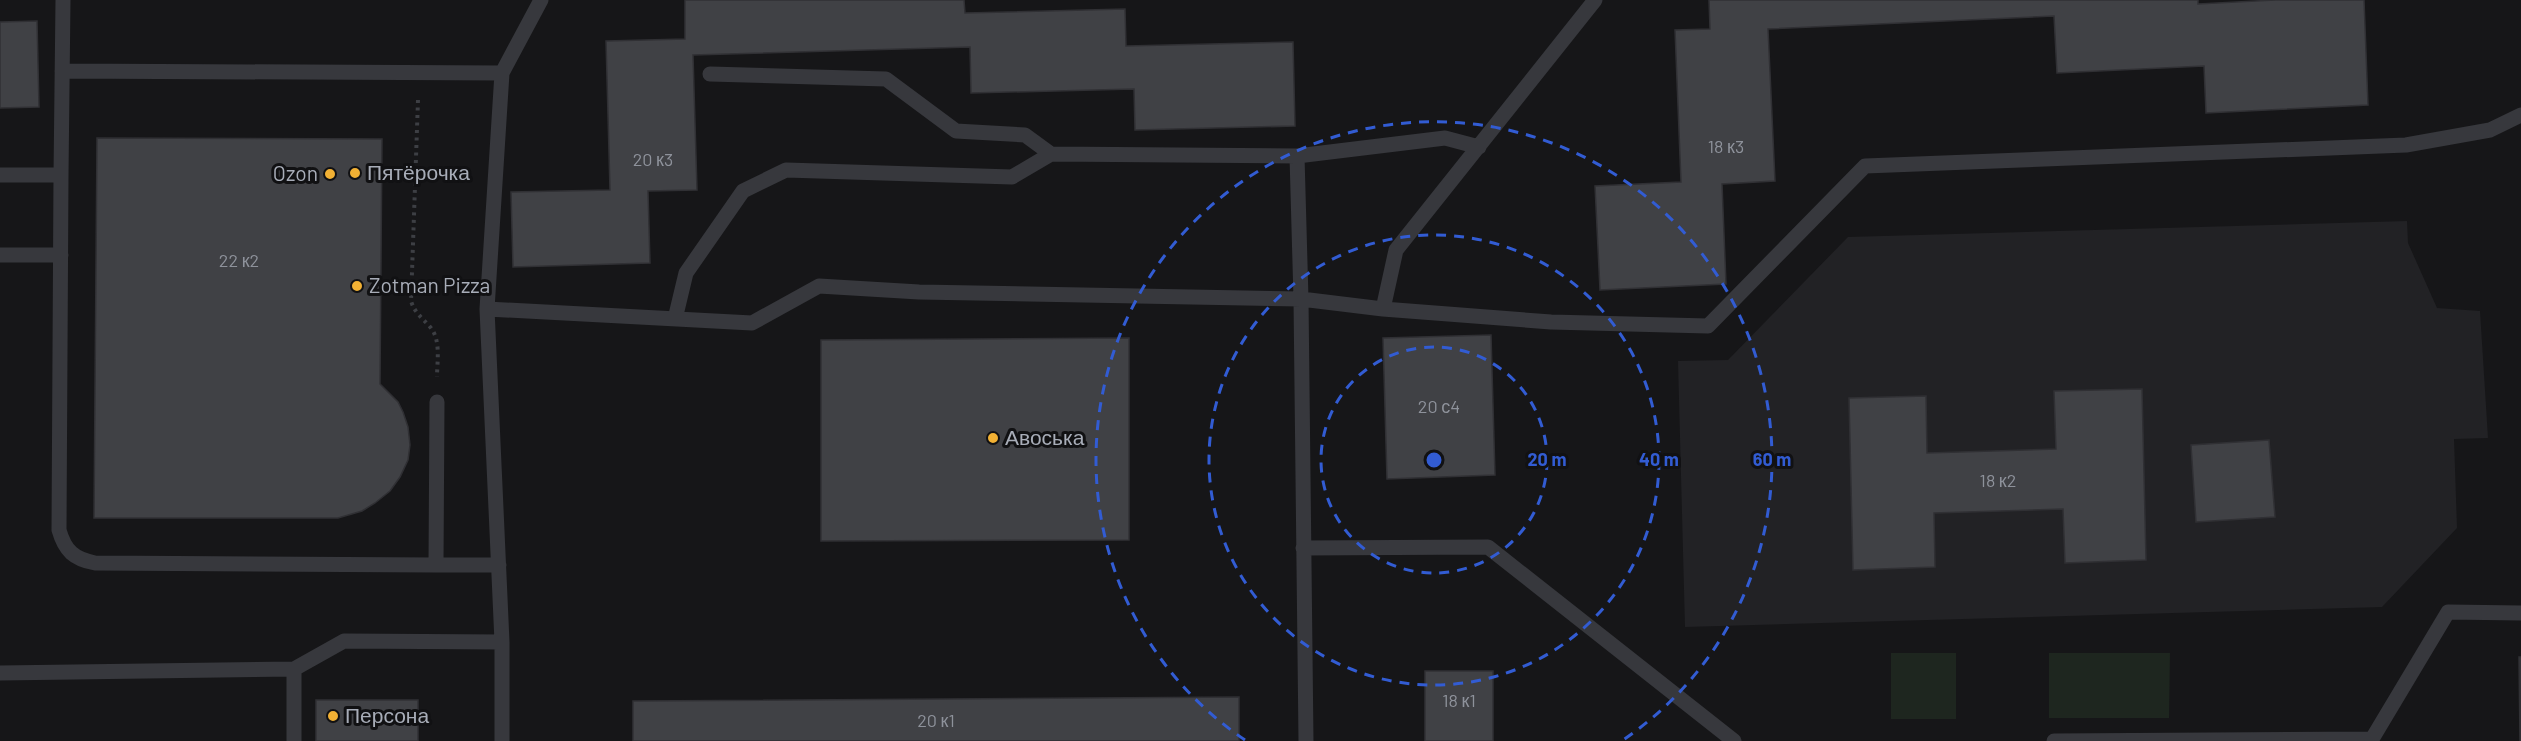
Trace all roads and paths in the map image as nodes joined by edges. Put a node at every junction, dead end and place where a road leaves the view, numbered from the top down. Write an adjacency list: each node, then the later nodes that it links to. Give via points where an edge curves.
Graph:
1 (63, 0): 4 (lane)
2 (541, 0): 6 (lane)
3 (1595, 0): 9 (lane)
4 (62, 71): 5 (lane); 13 (lane)
5 (419, 72): 6 (lane); 20 (path, via 411,301 416,314 436,337)
6 (502, 73): 17 (lane)
7 (710, 74): 10 (lane, via 886,79 956,130 1025,135)
8 (2521, 115): 18 (lane, via 2490,130 2406,145 1865,166 1708,326 1551,322)
9 (1479, 147): 11 (lane, via 1445,138); 18 (lane, via 1396,250)
10 (1051, 154): 11 (lane); 19 (lane, via 1012,177 786,170 743,191 686,273)
11 (1297, 156): 16 (lane)
12 (0, 175): 13 (lane)
13 (62, 176): 15 (lane)
14 (0, 255): 15 (lane)
15 (61, 255): 22 (lane, via 59,530 71,554 95,563)
16 (1301, 299): 18 (lane); 19 (lane, via 919,292 819,286 752,323); 21 (lane)
17 (487, 309): 19 (lane); 23 (lane)
18 (1383, 309)
19 (675, 319)
20 (437, 402): 22 (lane)
21 (1303, 548): 30 (lane); 31 (lane, via 1488,547)
22 (436, 565): 23 (lane)
23 (499, 565): 25 (lane)
24 (2521, 613): 32 (lane, via 2448,612 2372,739)
25 (502, 642): 26 (lane, via 344,641); 29 (lane)
26 (294, 669): 27 (lane); 28 (lane)
27 (0, 673)
28 (294, 741)
29 (502, 741)
30 (1306, 741)
31 (1734, 741)
32 (2054, 741)

